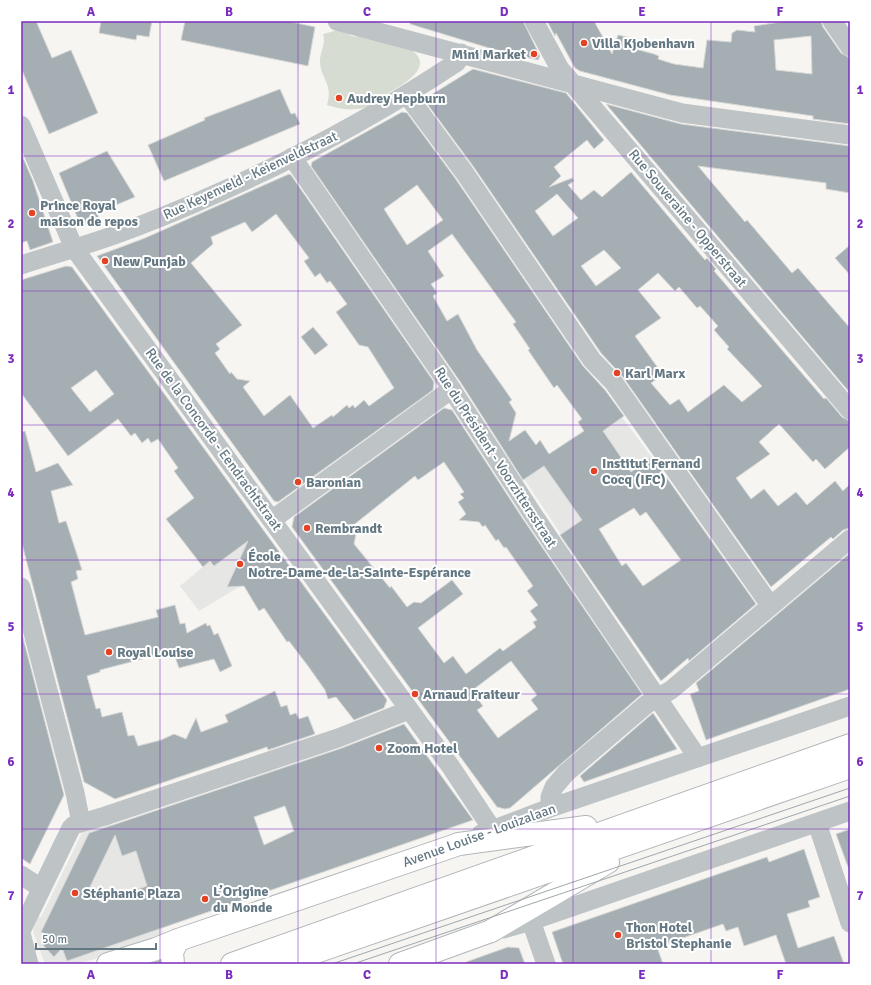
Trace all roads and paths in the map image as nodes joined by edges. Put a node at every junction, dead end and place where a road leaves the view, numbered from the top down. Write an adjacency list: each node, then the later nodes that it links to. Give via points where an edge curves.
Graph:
1 (337, 21): 5 (street)
2 (534, 21): 6 (street, Rue Souveraine - Opperstraat, via 560,69)
3 (832, 21): 4 (street)
4 (850, 47)
5 (461, 53): 6 (street); 7 (street, Rue Keyenveld - Keienveldstraat, via 457,62)
6 (574, 84): 9 (street, via 682,113); 14 (street, Rue Souveraine - Opperstraat)
7 (407, 95): 10 (street, Rue Keyenveld - Keienveldstraat); 18 (street, via 464,172 592,360 614,383)
8 (21, 125): 11 (street, Rue de la Concorde - Eendrachtstraat)
9 (850, 135)
10 (292, 157): 11 (street, Rue Keyenveld - Keienveldstraat, via 196,203 130,230); 13 (street, Rue du Président - Voorzittersstraat)
11 (74, 248): 12 (street, Rue Keyenveld - Keienveldstraat); 15 (street, Rue de la Concorde - Eendrachtstraat)
12 (21, 265)
13 (452, 389): 15 (street); 19 (street, Rue du Président - Voorzittersstraat, via 532,513)
14 (850, 410)
15 (273, 519): 21 (street, Rue de la Concorde - Eendrachtstraat)
16 (850, 539): 18 (street)
17 (21, 587): 30 (street)
18 (770, 604): 19 (street, via 671,690)
19 (658, 698): 24 (street, Rue du Président - Voorzittersstraat); 28 (street, via 647,704 566,773 552,792)
20 (850, 706): 24 (street, Avenue Louise - Louizalaan)
21 (409, 710): 30 (street, via 338,738); 33 (street, Rue de la Concorde - Eendrachtstraat)
22 (850, 732): 26 (main road)
23 (850, 745): 26 (main road)
24 (698, 758): 28 (street, Avenue Louise - Louizalaan)
25 (850, 767): 26 (main road)
26 (787, 779): 27 (main road); 32 (main road)
27 (850, 782)
28 (550, 808): 33 (street, Avenue Louise - Louizalaan)
29 (850, 811): 31 (street)
30 (81, 823): 36 (street, via 71,828)
31 (817, 823): 37 (street); 38 (street)
32 (647, 827): 34 (main road, via 614,820 577,829); 39 (main road); 46 (main road); 47 (main road)
33 (492, 829): 34 (street, Avenue Louise - Louizalaan)
34 (459, 844): 41 (main road, Avenue Louise - Louizalaan)
35 (21, 875): 36 (street)
36 (41, 888): 40 (street)
37 (531, 921): 39 (street); 49 (street)
38 (850, 922)
39 (491, 931): 42 (main road)
40 (21, 932): 44 (street)
41 (178, 940): 43 (main road, via 172,952); 45 (main road, Avenue Louise - Louizalaan)
42 (434, 958): 48 (main road)
43 (161, 962)
44 (29, 964)
45 (108, 964)
46 (232, 964)
47 (281, 964)
48 (400, 964)
49 (546, 964)

